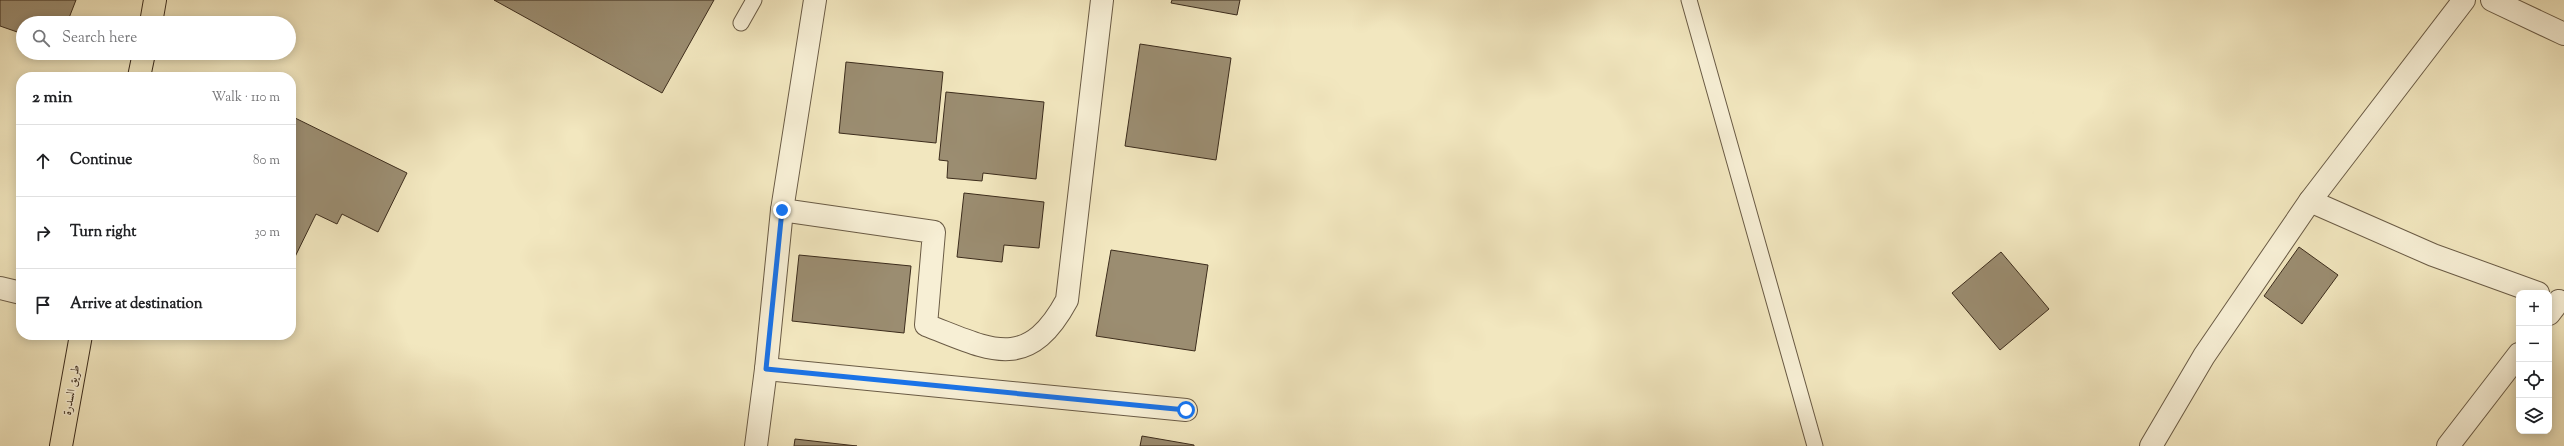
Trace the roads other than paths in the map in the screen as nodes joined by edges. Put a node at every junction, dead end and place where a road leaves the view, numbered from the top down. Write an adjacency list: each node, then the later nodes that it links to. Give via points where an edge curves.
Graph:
1 (155, 0): 8 (main road)
2 (754, 0): 9 (lane)
3 (815, 0): 14 (street)
4 (1102, 0): 14 (street, via 1067,300 1056,322 1043,335 1010,350 978,347 926,325 934,232)
5 (1689, 0): 24 (lane)
6 (2464, 0): 13 (street)
7 (2492, 0): 10 (street)
8 (152, 16)
9 (741, 23)
10 (2564, 34)
11 (143, 60): 12 (main road)
12 (140, 72)
13 (2310, 201): 16 (street, via 2433,255); 25 (street, via 2204,356)
14 (782, 210): 20 (street)
15 (0, 288): 17 (street)
16 (2530, 290)
17 (16, 292)
18 (80, 340): 22 (main road, طريق السدرة)
19 (2516, 358): 26 (street)
20 (766, 369): 21 (street); 23 (street)
21 (1186, 410)
22 (61, 446)
23 (756, 446)
24 (1815, 446)
25 (2151, 446)
26 (2448, 446)

